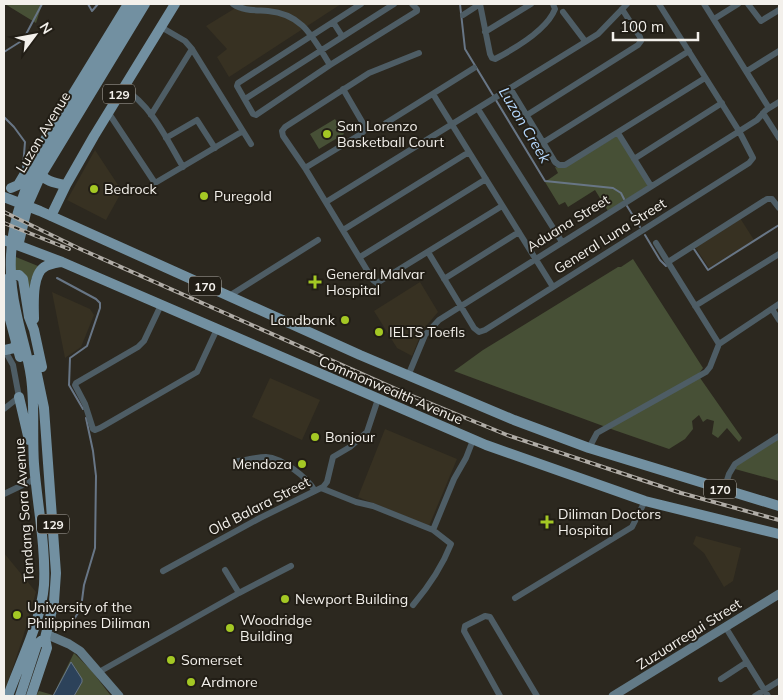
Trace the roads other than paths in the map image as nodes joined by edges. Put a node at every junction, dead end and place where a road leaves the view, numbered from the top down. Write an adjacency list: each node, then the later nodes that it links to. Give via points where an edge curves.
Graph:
1 (128, 4): 61 (main road, Luzon Avenue / 129)
2 (137, 4): 45 (main road, Luzon Avenue / 129)
3 (145, 4): 45 (main road, Luzon Avenue / 129)
4 (175, 4): 23 (main road, 129)
5 (233, 4): 25 (street, via 287,16 303,25)
6 (361, 4): 22 (street)
7 (394, 4): 26 (street)
8 (412, 4): 33 (street, via 417,11)
9 (480, 4): 20 (street); 24 (street)
10 (532, 4): 24 (street)
11 (627, 4): 17 (street)
12 (659, 4): 30 (street)
13 (704, 4): 21 (street)
14 (738, 4): 21 (street)
15 (748, 4): 18 (street, via 761,21)
16 (554, 7): 24 (street, via 535,34 495,58 492,58)
17 (622, 9): 27 (street, via 602,30); 49 (street, via 640,37 638,46)
18 (779, 10)
19 (563, 12): 27 (street)
20 (463, 15)
21 (714, 19): 35 (street)
22 (333, 22): 25 (street); 26 (street)
23 (161, 27): 28 (street); 37 (main road, 129)
24 (485, 32)
25 (311, 35): 29 (street); 41 (street, via 237,84)
26 (342, 36): 29 (street)
27 (585, 41): 38 (street)
28 (192, 48): 48 (street); 52 (street)
29 (320, 50): 33 (street); 41 (street)
30 (689, 51): 36 (street); 57 (street)
31 (779, 51): 35 (street)
32 (418, 53): 39 (street, via 377,69)
33 (330, 65): 41 (street, via 255,115)
34 (474, 68): 40 (street)
35 (747, 71): 46 (street)
36 (705, 78): 43 (street); 54 (street)
37 (123, 88): 47 (main road, 129); 48 (street, via 141,101)
38 (510, 88): 44 (street); 49 (street)
39 (343, 89): 64 (street, via 365,130); 64 (street, via 282,131)
40 (433, 94): 50 (street); 51 (street)
41 (245, 99)
42 (779, 102): 46 (street, Aduana Street)
43 (722, 103): 53 (street); 62 (street)
44 (478, 108): 51 (street); 80 (street)
45 (76, 110): 101 (main road, Luzon Avenue / 129, via 35,186 20,236 17,252)
46 (766, 110): 53 (street, Aduana Street); 56 (street)
47 (108, 112): 63 (street, via 153,182); 66 (main road, 129)
48 (151, 115): 55 (street)
49 (527, 115): 57 (street)
50 (386, 123)
51 (452, 125): 60 (street); 70 (street)
52 (243, 131): 58 (street); 59 (street)
53 (739, 131): 68 (street, Aduana Street); 90 (street, General Luna Street, via 753,158 749,163)
54 (618, 133): 57 (street, via 559,165); 62 (street)
55 (166, 138): 59 (street, via 197,120); 63 (street)
56 (779, 138)
57 (544, 142)
58 (252, 144)
59 (215, 148): 63 (street)
60 (469, 152): 65 (street); 76 (street)
61 (34, 158): 66 (main road, via 40,176); 67 (main road, Luzon Avenue / 129, via 18,185)
62 (634, 159): 68 (street)
63 (183, 167)
64 (305, 168): 70 (street)
65 (486, 179): 71 (street); 85 (street)
66 (66, 185): 74 (main road, 129)
67 (8, 186): 73 (main road, Commonwealth Avenue / 170)
68 (651, 186): 80 (street, Aduana Street)
69 (4, 197): 73 (main road, Commonwealth Avenue / 170)
70 (326, 202): 76 (street)
71 (502, 206): 77 (street); 83 (street)
72 (779, 208): 88 (street, via 772,199 766,199)
73 (40, 211): 74 (main road, Commonwealth Avenue / 170)
74 (51, 216): 92 (main road, Commonwealth Avenue / 170)
75 (4, 230): 82 (main road)
76 (343, 230): 85 (street)
77 (519, 232): 86 (street); 89 (street)
78 (4, 240): 82 (main road, Commonwealth Avenue / 170)
79 (318, 240): 92 (street)
80 (562, 242): 86 (street, Aduana Street)
81 (656, 243): 88 (street)
82 (26, 249): 87 (main road, Commonwealth Avenue / 170)
83 (428, 252): 85 (street, via 377,283); 89 (street)
84 (779, 254): 96 (street)
85 (360, 257)
86 (535, 258): 90 (street); 95 (street, Aduana Street)
87 (62, 262): 94 (main road, Commonwealth Avenue / 170); 100 (main road, via 46,266 38,275)
88 (668, 262): 96 (street)
89 (444, 279): 95 (street)
90 (553, 287): 95 (street, General Luna Street, via 479,332)
91 (4, 288): 100 (main road, via 7,279 13,276 19,275 23,279); 101 (main road, via 8,312)
92 (229, 296): 104 (main road, Commonwealth Avenue / 170)
93 (779, 304): 97 (street)
94 (161, 305): 99 (main road, Commonwealth Avenue / 170); 99 (street, via 138,347 76,383 93,429 197,372)
95 (460, 305): 104 (street, Aduana Street, via 425,335)
96 (695, 306): 102 (street)
97 (772, 309): 98 (street); 102 (street)
98 (779, 320)
99 (216, 329): 106 (main road, Commonwealth Avenue / 170)
100 (34, 330): 107 (main road, via 43,374)
101 (24, 344): 103 (main road); 107 (main road, Tandang Sora Avenue / 129); 113 (main road, Tandang Sora Avenue / 129, via 31,379)
102 (719, 344): 111 (street, via 706,372 597,433)
103 (5, 352): 105 (street, via 15,373)
104 (408, 376): 111 (main road, Commonwealth Avenue / 170)
105 (19, 397): 108 (street); 113 (main road)
106 (378, 399): 110 (main road, Commonwealth Avenue / 170); 115 (street, Old Balara Street, via 367,432 333,458 327,482)
107 (44, 408): 130 (main road, Tandang Sora Avenue / 129, via 56,573 54,602)
108 (4, 409)
109 (779, 436): 116 (street, via 735,464 728,474)
110 (473, 440): 118 (main road, Commonwealth Avenue / 170); 120 (street)
111 (589, 448): 116 (main road, Commonwealth Avenue / 170)
112 (238, 461): 115 (street, via 264,457 276,459)
113 (34, 462): 114 (main road, Tandang Sora Avenue / 129)
114 (36, 479): 117 (street); 136 (main road, Tandang Sora Avenue / 129, via 43,592 34,627)
115 (318, 490): 120 (street, via 373,506); 124 (street, Old Balara Street)
116 (724, 490): 119 (main road, Commonwealth Avenue / 170)
117 (4, 494)
118 (645, 501): 121 (main road, Commonwealth Avenue / 170); 127 (street, via 632,527)
119 (779, 506)
120 (433, 530): 128 (street, via 452,544 438,572)
121 (779, 534)
122 (291, 566): 125 (street)
123 (225, 570): 125 (street)
124 (163, 571)
125 (239, 593): 132 (street)
126 (779, 594): 129 (street, Zuzuarregui Street)
127 (515, 598)
128 (413, 605)
129 (726, 628): 131 (street); 142 (street, Zuzuarregui Street)
130 (45, 636): 132 (street, via 80,651); 137 (main road, Tandang Sora Avenue / 129, via 37,644); 138 (main road, Tandang Sora Avenue / 129, via 47,648)
131 (747, 662): 133 (street); 135 (street)
132 (99, 672): 139 (street)
133 (722, 679)
134 (779, 681): 135 (street)
135 (766, 693): 143 (street)
136 (8, 696)
137 (20, 696)
138 (31, 696)
139 (119, 696)
140 (500, 696): 141 (street, via 464,631 465,626 485,616 490,617)
141 (537, 696)
142 (613, 696)
143 (755, 696)

